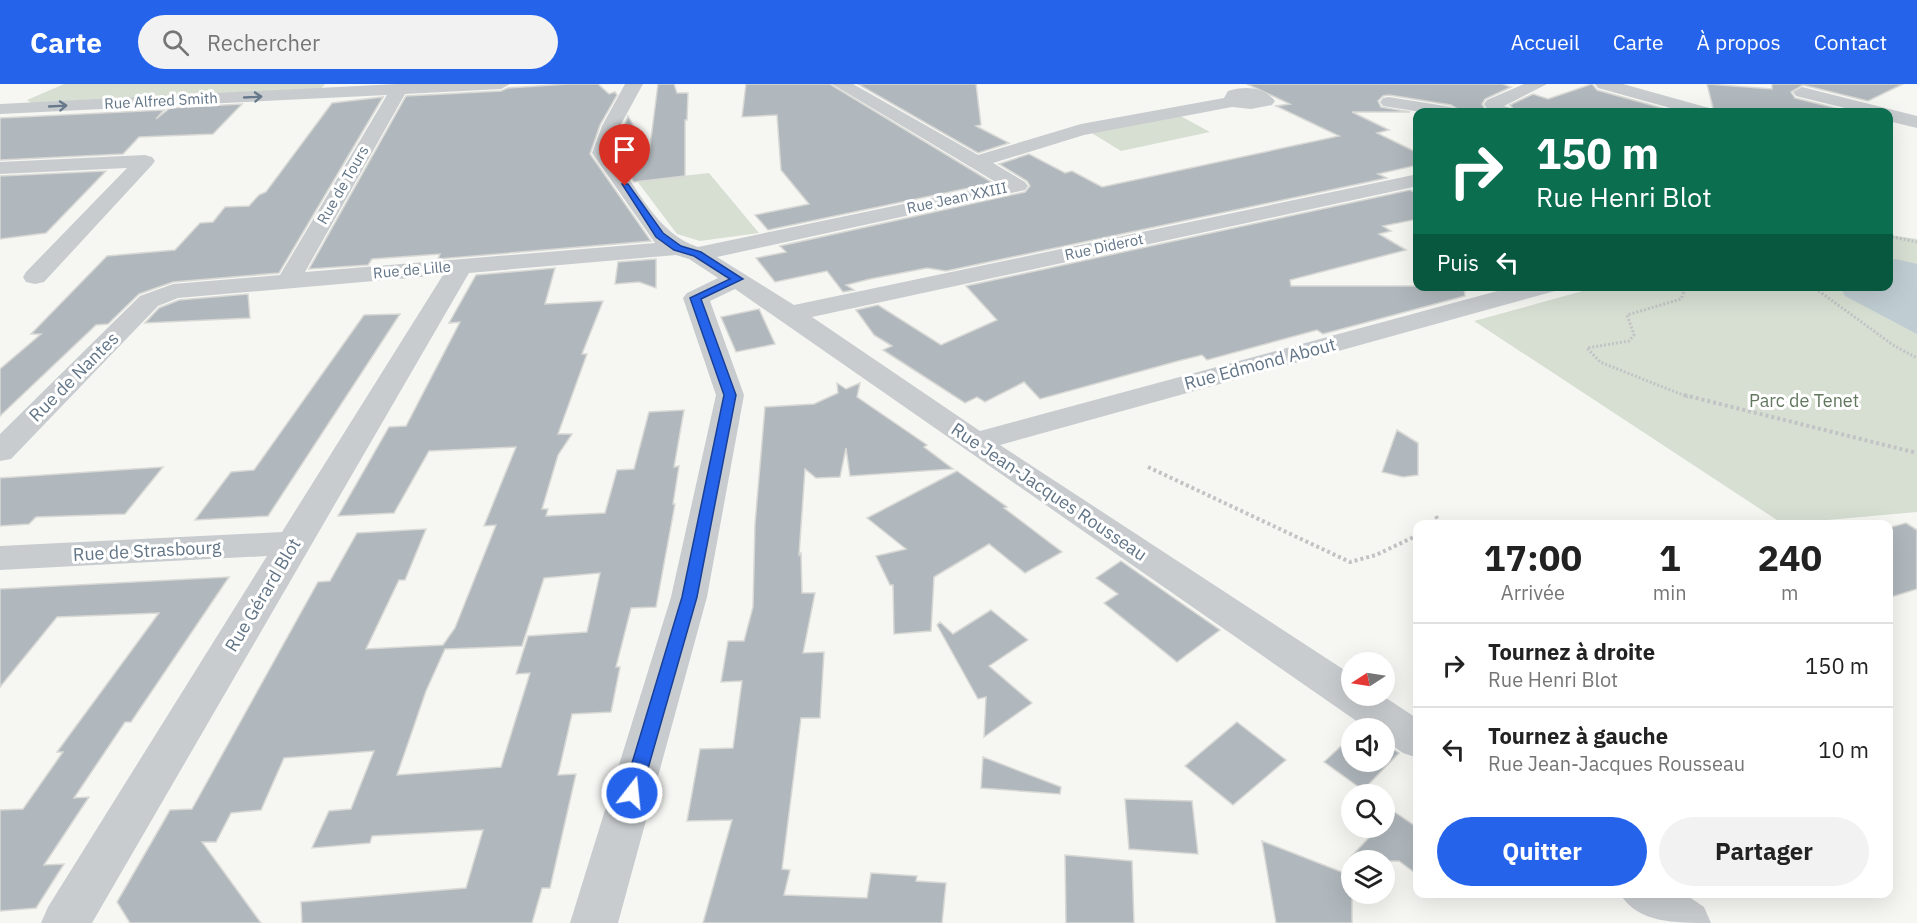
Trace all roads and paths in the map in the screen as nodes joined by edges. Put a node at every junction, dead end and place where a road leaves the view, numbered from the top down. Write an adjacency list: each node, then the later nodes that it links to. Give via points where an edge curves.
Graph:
1 (501, 84): 8 (street, Rue Alfred Smith)
2 (634, 84): 24 (street, Rue Jean-Jacques Rousseau, via 611,126 602,153 659,235)
3 (841, 84): 19 (street, Rue Jean XXIII)
4 (1538, 84): 13 (street, via 1493,104)
5 (1604, 84): 14 (street)
6 (1822, 84): 15 (street, via 1802,92)
7 (35, 88): 11 (street)
8 (399, 90): 16 (street, Rue Alfred Smith, one-way to 8); 28 (street, Rue de Tours)
9 (1232, 102): 19 (street, via 1081,130)
10 (1389, 102): 12 (street)
11 (0, 103)
12 (1426, 108)
13 (1493, 108)
14 (1689, 108)
15 (1864, 108)
16 (0, 109)
17 (1893, 116): 18 (street)
18 (1917, 122)
19 (976, 162): 24 (street, Rue Jean XXIII, via 1018,186)
20 (0, 168): 26 (street, via 145,161)
21 (1413, 181): 33 (street, Rue Diderot)
22 (1893, 237): 23 (path)
23 (1917, 242)
24 (687, 251): 25 (street, Rue de Lille); 27 (street, Rue Jean-Jacques Rousseau)
25 (461, 266): 28 (street, Rue de Lille); 42 (street, Rue Gérard Blot)
26 (34, 277)
27 (738, 279): 33 (street, Rue Jean-Jacques Rousseau); 47 (street, via 696,298 730,395 689,597)
28 (288, 281): 32 (street, Rue de Lille, via 173,291)
29 (1528, 291): 35 (street, Rue Edmond About)
30 (1683, 291): 37 (path, via 1681,299 1627,315 1635,335 1629,341 1587,348 1600,362 1697,400)
31 (1819, 291): 34 (path)
32 (149, 301): 36 (street, Rue de Nantes)
33 (790, 314): 35 (street, Rue Jean-Jacques Rousseau)
34 (1917, 358)
35 (975, 442): 44 (street, Rue Jean-Jacques Rousseau)
36 (0, 452)
37 (1917, 453)
38 (1148, 466): 41 (path, via 1350,562)
39 (1436, 516): 40 (path)
40 (1438, 520)
41 (1413, 538)
42 (294, 543): 43 (street, Rue de Strasbourg); 46 (street, Rue Gérard Blot)
43 (0, 558)
44 (1413, 738)
45 (1650, 898): 48 (street)
46 (65, 923)
47 (594, 923)
48 (1688, 923)

